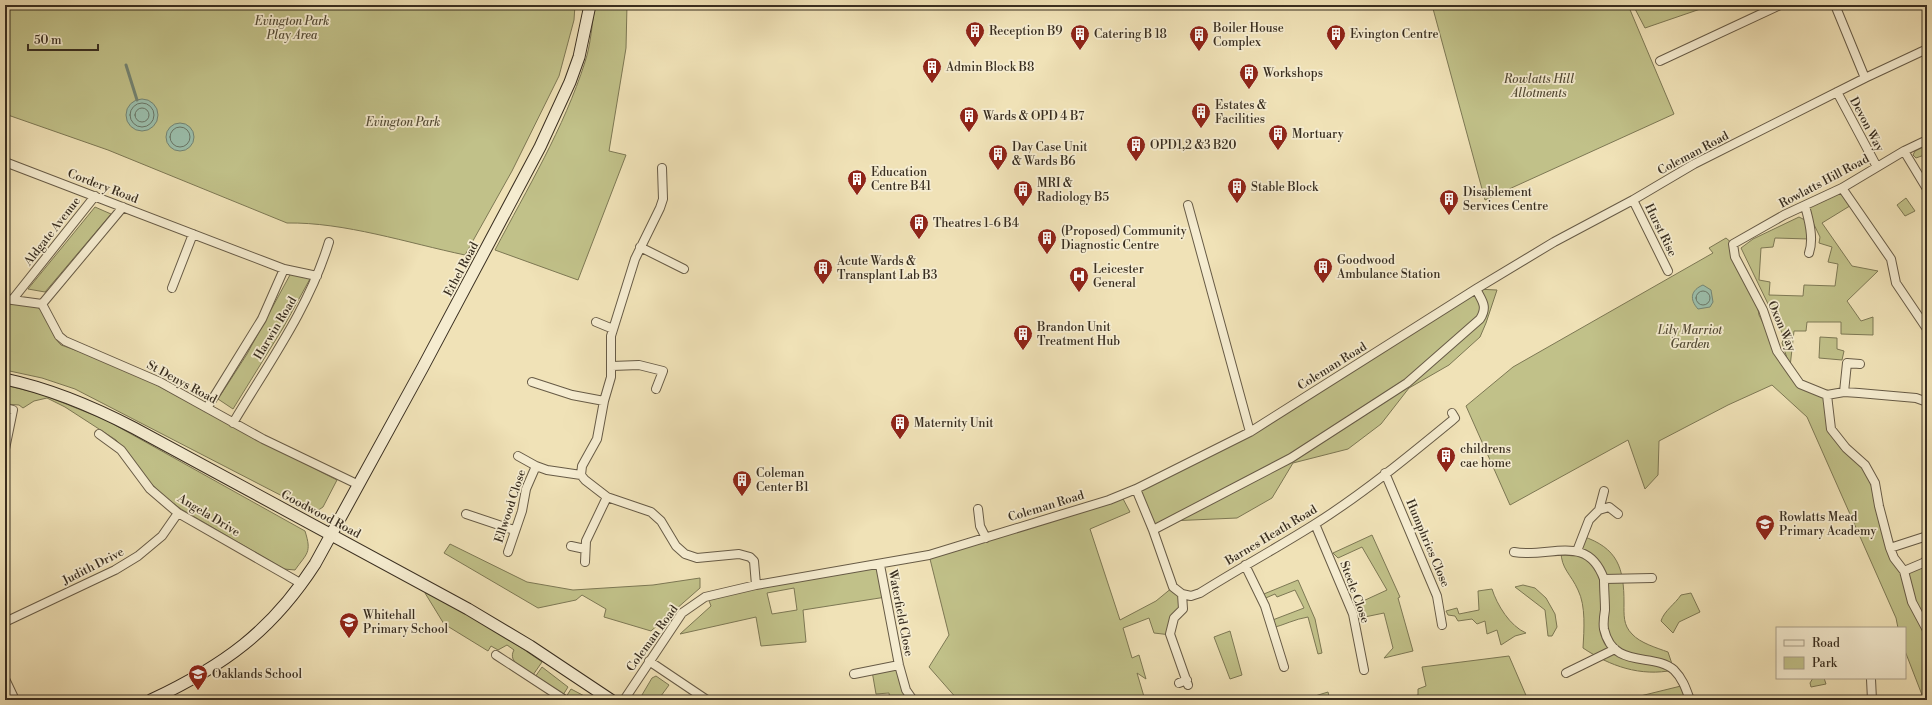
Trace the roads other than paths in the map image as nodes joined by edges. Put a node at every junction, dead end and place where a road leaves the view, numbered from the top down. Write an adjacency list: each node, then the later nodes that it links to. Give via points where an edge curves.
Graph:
1 (590, 5): 56 (street, Ethel Road, via 579,57 554,119)
2 (1780, 5): 5 (street)
3 (1835, 5): 6 (street)
4 (1927, 49): 6 (street, Coleman Road)
5 (1660, 61)
6 (1865, 78): 7 (street, Coleman Road)
7 (1837, 92): 11 (street, Devon Way); 16 (street, Coleman Road, via 1694,164)
8 (1927, 140): 9 (street, Rowlatts Hill Road)
9 (1904, 151): 11 (street, Rowlatts Hill Road); 14 (street)
10 (5, 162): 15 (street, Cordery Road)
11 (1876, 167): 13 (street, Rowlatts Hill Road)
12 (662, 168): 23 (street, via 663,199)
13 (1842, 188): 18 (street, Rowlatts Hill Road); 35 (street, via 1891,259 1896,283)
14 (1927, 189)
15 (95, 196): 19 (street, Cordery Road); 31 (street, Aldgate Avenue)
16 (1633, 200): 27 (street, Hurst Rise); 30 (street, Coleman Road, via 1554,242)
17 (1188, 205): 49 (street)
18 (1805, 206): 22 (street, Rowlatts Hill Road); 24 (street, via 1811,241)
19 (123, 207): 20 (street, Cordery Road); 32 (street)
20 (193, 234): 25 (street, Cordery Road); 29 (street)
21 (329, 242): 28 (street, Harwin Road)
22 (1733, 244): 42 (street, Oxon Way, via 1735,256 1763,310 1777,351 1800,384)
23 (640, 247): 26 (street); 34 (street)
24 (1809, 253)
25 (284, 269): 28 (street, Cordery Road); 45 (street, Harwin Road, via 262,319)
26 (684, 269)
27 (1668, 271)
28 (317, 276): 48 (street, Harwin Road, via 302,309)
29 (172, 288)
30 (1476, 289): 49 (street, Coleman Road); 67 (street, via 1485,311 1480,319 1407,383 1291,458)
31 (9, 299): 32 (street)
32 (42, 304): 45 (street, St Denys Road, via 59,336 65,341 160,382)
33 (596, 322): 34 (street)
34 (613, 329): 37 (street, via 610,351)
35 (1927, 329)
36 (1860, 364): 41 (street, via 1847,363)
37 (612, 366): 40 (street, via 639,365 663,372); 43 (street, via 612,377)
38 (5, 379): 68 (street, Goodwood Road, via 50,390 100,410)
39 (532, 382): 43 (street, via 579,397)
40 (656, 389)
41 (1844, 392): 42 (street); 44 (street, via 1916,398)
42 (1827, 395): 73 (street, via 1831,429 1846,448 1866,465 1875,483)
43 (604, 401): 55 (street, via 597,439 582,466)
44 (1927, 402)
45 (207, 408): 48 (street, St Denys Road)
46 (9, 409): 51 (street)
47 (1452, 413): 54 (street, Barnes Heath Road, via 1455,418)
48 (233, 423): 56 (street, St Denys Road)
49 (1250, 432): 57 (street, Coleman Road)
50 (99, 434): 62 (street, Angela Drive, via 121,450 150,489)
51 (5, 449)
52 (518, 456): 53 (street)
53 (536, 466): 55 (street, Ellwood Close); 66 (street, Ellwood Close)
54 (1385, 473): 65 (street, Barnes Heath Road); 88 (street, Humphries Close, via 1436,596)
55 (581, 475): 59 (street)
56 (359, 485): 68 (street, Ethel Road)
57 (1136, 490): 67 (street); 70 (street, Coleman Road)
58 (1604, 491): 61 (street)
59 (607, 497): 72 (street); 85 (street, via 651,512 661,521 672,542 685,554 697,558 739,554 750,557 754,561)
60 (978, 509): 70 (street, via 980,526)
61 (1599, 510): 64 (street, via 1609,506); 74 (street, via 1589,520)
62 (178, 512): 84 (street, Angela Drive); 87 (street, Judith Drive, via 162,536 138,556 115,570)
63 (466, 514): 66 (street)
64 (1618, 514)
65 (1315, 524): 80 (street, Barnes Heath Road); 95 (street, Steele Close, via 1353,614)
66 (514, 530): 75 (street, Ellwood Close)
67 (1153, 530): 86 (street, via 1173,587)
68 (331, 535): 84 (street, Ethel Road); 105 (street, Goodwood Road, via 499,627)
69 (1927, 536): 73 (street)
70 (986, 538): 79 (street, Coleman Road, via 929,555)
71 (571, 546): 72 (street)
72 (585, 548): 78 (street)
73 (1890, 548): 81 (street)
74 (1577, 551): 76 (street, via 1559,549 1526,554); 83 (street, via 1590,557 1602,572)
75 (508, 552)
76 (1514, 552)
77 (1927, 560): 81 (street)
78 (585, 562)
79 (880, 565): 85 (street, Coleman Road); 93 (street, Waterfield Close)
80 (1245, 565): 86 (street, Barnes Heath Road, via 1200,592 1191,596); 94 (street, via 1264,606)
81 (1904, 570): 89 (street, via 1912,602)
82 (1652, 578): 83 (street)
83 (1604, 579): 90 (street, via 1603,628)
84 (302, 584): 103 (street, Ethel Road, via 269,623 233,654 182,685)
85 (756, 585): 92 (street, Coleman Road, via 698,601 682,613)
86 (1182, 594): 100 (street, via 1183,609 1174,618 1170,634)
87 (5, 622)
88 (1442, 625)
89 (1927, 630)
90 (1615, 649): 96 (street); 109 (street, via 1628,657 1658,663 1674,670 1685,685)
91 (496, 655): 101 (street)
92 (649, 661): 106 (street, Coleman Road); 107 (street)
93 (899, 665): 97 (street, Waterfield Close); 108 (street, Waterfield Close, via 906,690)
94 (1284, 667)
95 (1364, 670)
96 (1566, 673)
97 (854, 674)
98 (5, 679): 102 (street)
99 (1870, 679): 110 (street)
100 (1184, 683)
101 (553, 697): 104 (street)
102 (15, 700)
103 (151, 700)
104 (564, 700)
105 (611, 700)
106 (624, 700)
107 (707, 700)
108 (913, 700)
109 (1690, 700)
110 (1872, 700)

